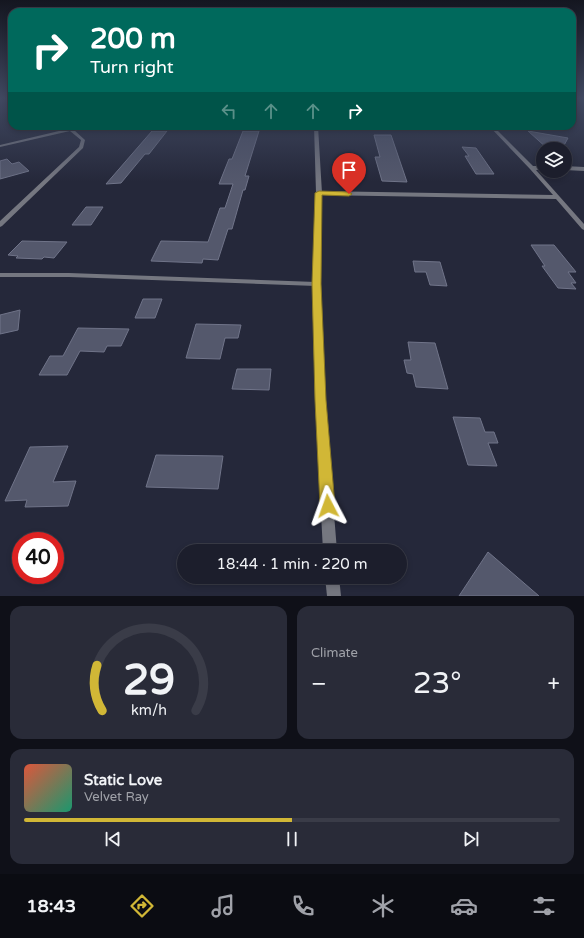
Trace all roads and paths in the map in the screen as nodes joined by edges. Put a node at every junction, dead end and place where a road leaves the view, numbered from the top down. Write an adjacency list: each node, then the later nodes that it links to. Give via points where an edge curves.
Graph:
1 (66, 130): 5 (street)
2 (71, 130): 12 (street, via 83,140 81,147)
3 (316, 130): 10 (street)
4 (495, 130): 6 (street)
5 (2, 145)
6 (532, 168): 7 (street); 11 (street)
7 (536, 168)
8 (572, 168): 9 (street)
9 (584, 168)
10 (319, 193): 11 (street); 15 (street)
11 (556, 197): 13 (street)
12 (0, 224)
13 (584, 228)
14 (0, 275): 15 (street, via 77,275)
15 (316, 284): 16 (street, via 320,400)
16 (330, 544)
17 (333, 584): 18 (street)
18 (334, 596)

